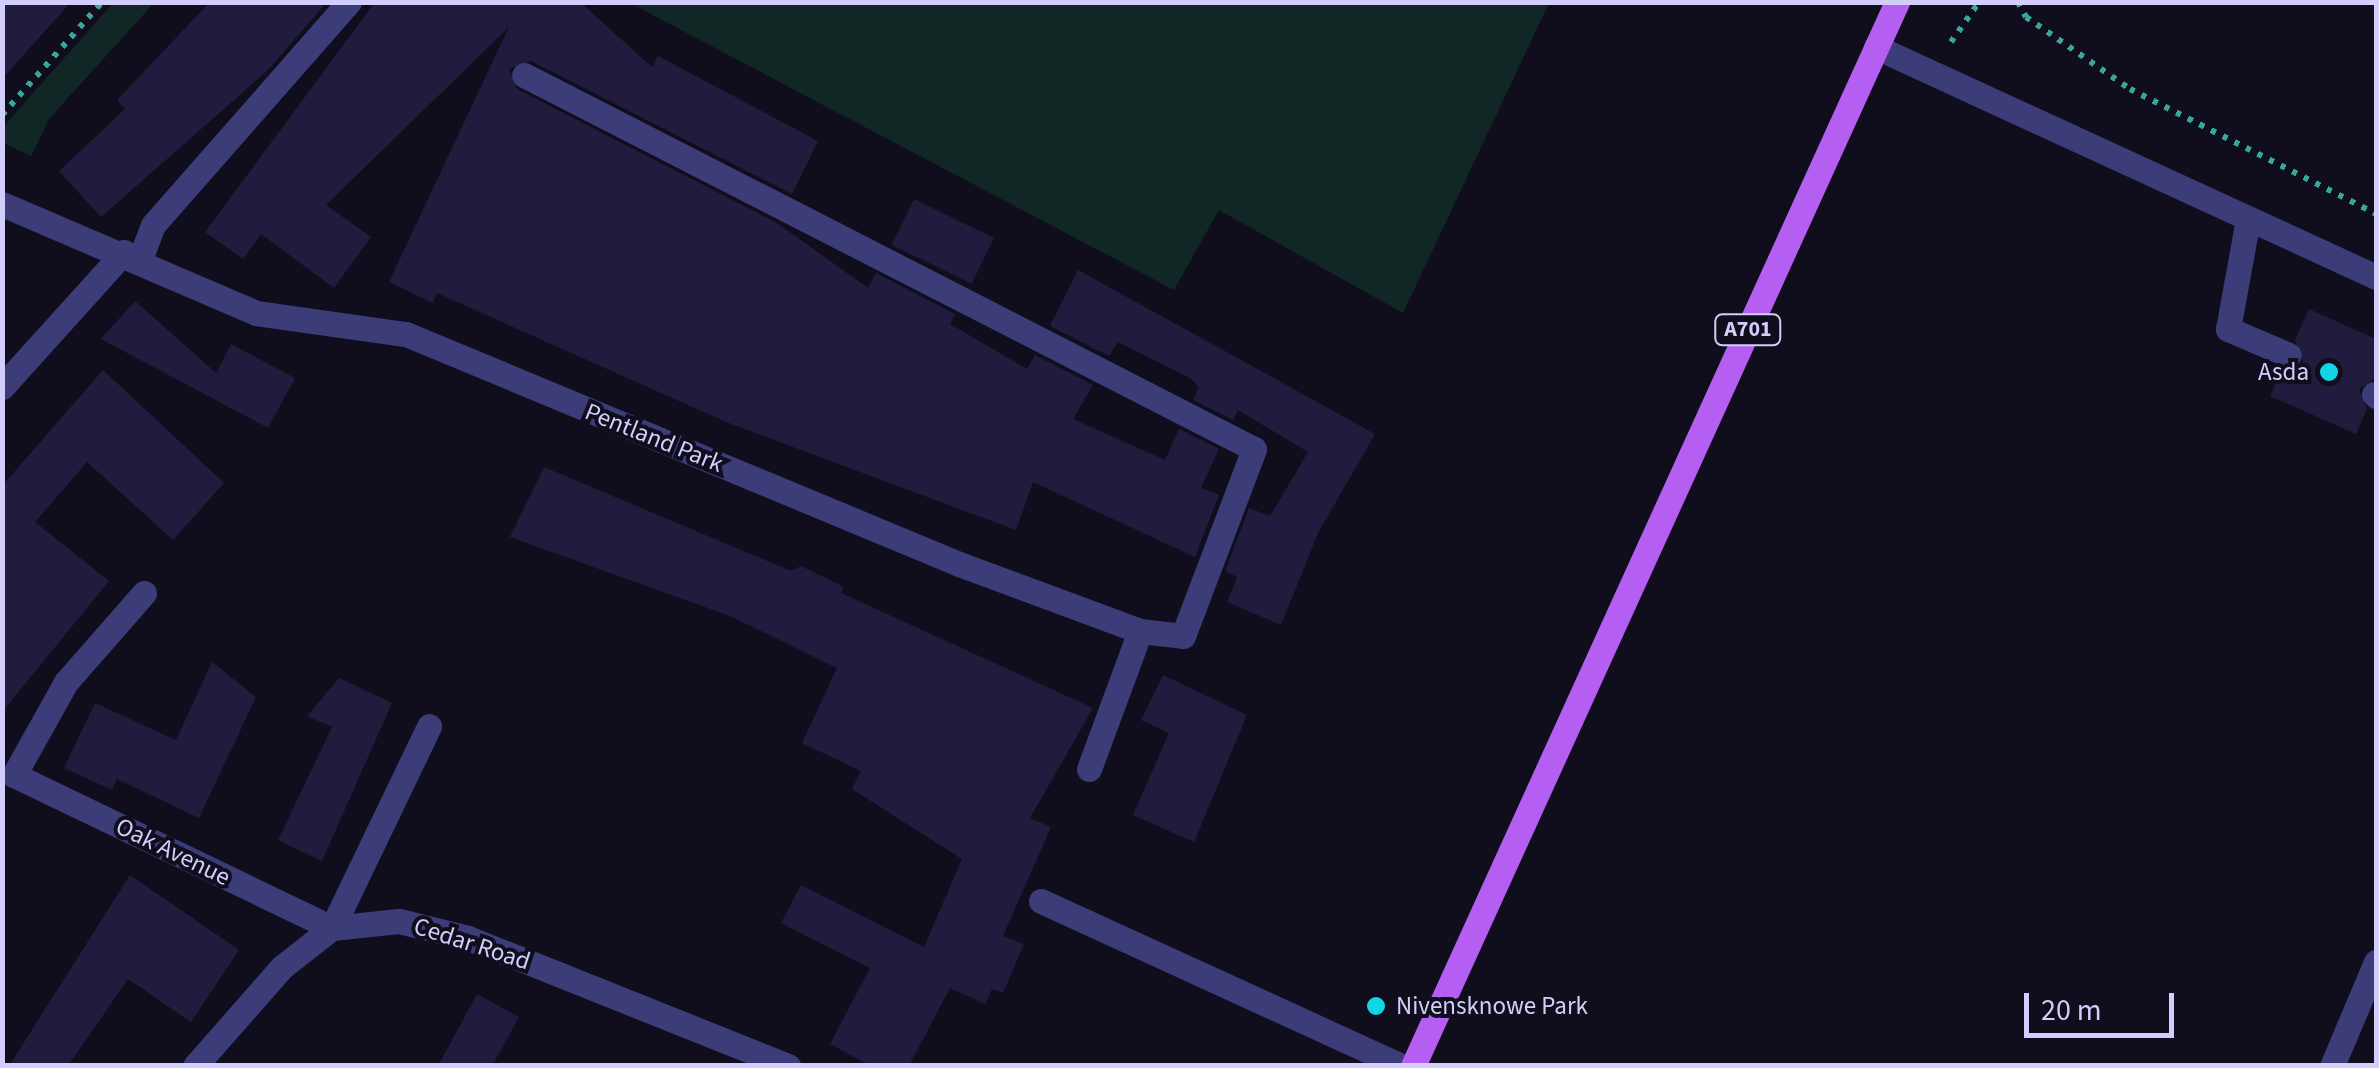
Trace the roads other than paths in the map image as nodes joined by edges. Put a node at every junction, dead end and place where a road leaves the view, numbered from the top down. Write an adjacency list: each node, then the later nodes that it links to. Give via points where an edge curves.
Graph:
1 (348, 2): 7 (lane)
2 (1897, 2): 3 (main road, A701)
3 (1876, 47): 6 (lane); 22 (main road, A701)
4 (524, 75): 12 (lane, Pentland Park, via 1254,449 1183,636)
5 (2, 204): 7 (lane, Pentland Park)
6 (2248, 219): 8 (lane); 9 (lane, via 2228,328)
7 (132, 256): 10 (lane); 12 (lane, Pentland Park, via 256,313 406,334 958,564)
8 (2376, 278)
9 (2289, 355)
10 (2, 388)
11 (144, 593): 15 (lane, Oak Avenue, via 66,682)
12 (1140, 631): 14 (lane)
13 (429, 726): 17 (lane)
14 (1089, 769)
15 (8, 786): 17 (lane, Oak Avenue)
16 (1041, 901): 21 (lane)
17 (332, 928): 19 (lane, via 282,967); 20 (lane, Cedar Road, via 399,921 468,938)
18 (2376, 962): 23 (lane)
19 (195, 1066)
20 (788, 1066)
21 (1401, 1066)
22 (1413, 1066)
23 (2332, 1066)

